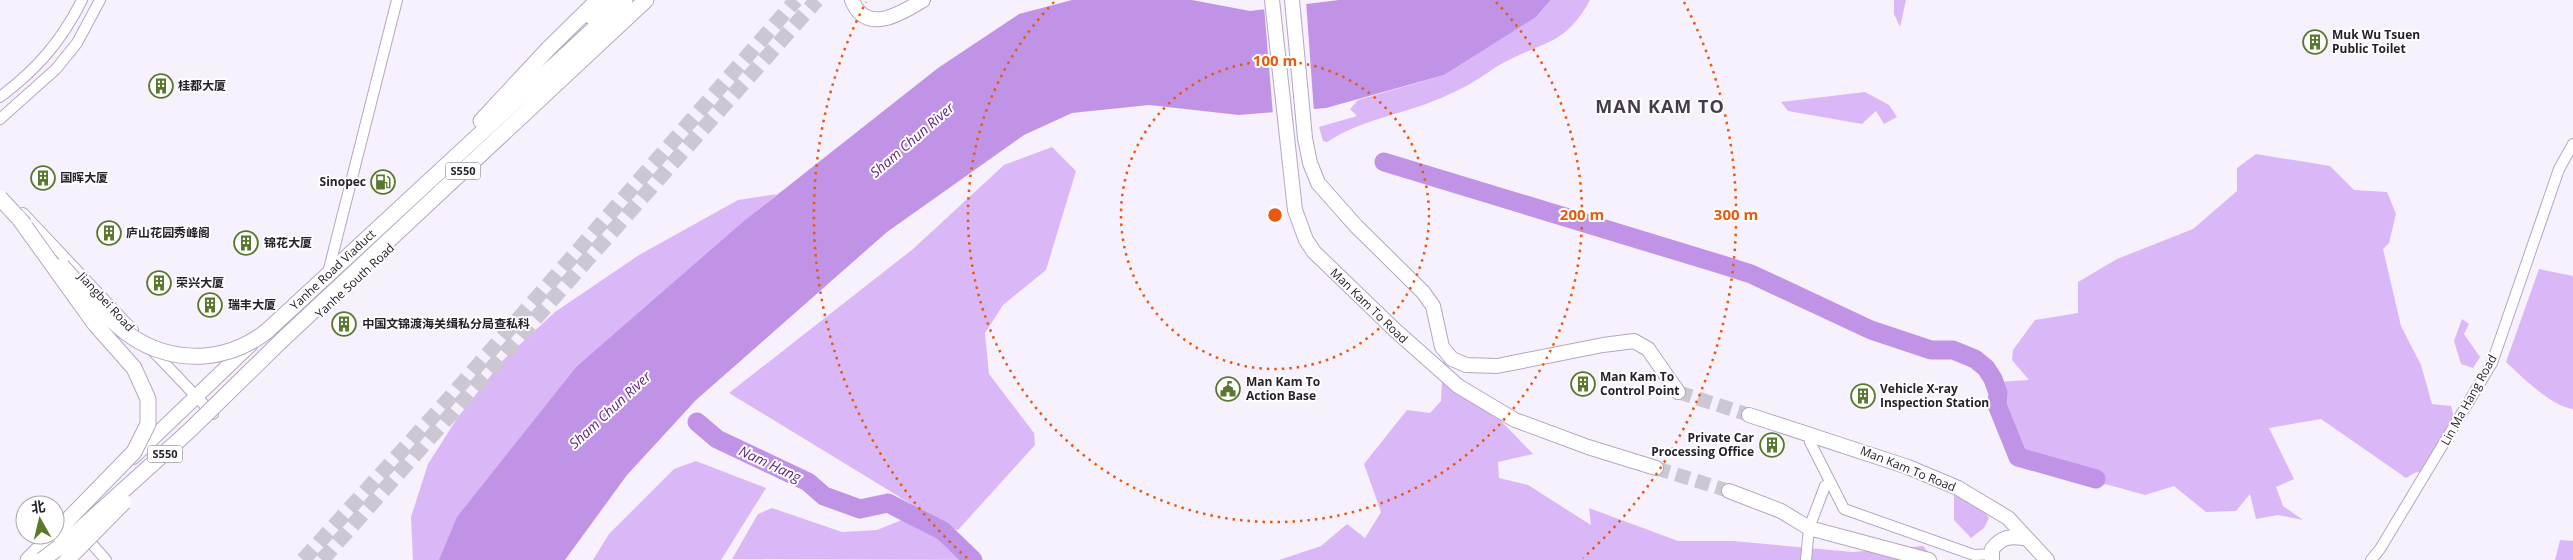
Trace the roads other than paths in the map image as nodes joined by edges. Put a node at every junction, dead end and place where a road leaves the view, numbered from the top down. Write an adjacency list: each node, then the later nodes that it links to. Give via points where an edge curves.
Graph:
1 (82, 0): 13 (street, via 64,34 44,59)
2 (100, 0): 14 (street, via 77,43 56,69)
3 (397, 0): 20 (street)
4 (598, 0): 16 (highway)
5 (608, 0): 16 (main road)
6 (625, 0): 19 (highway, Yanhe Road Viaduct / S550, bridge, via 275,324 239,349 212,356 182,356 144,346 114,323)
7 (646, 0): 25 (highway, Yanhe Road Viaduct / S550, bridge)
8 (656, 0): 23 (main road, Yanhe South Road)
9 (852, 0): 10 (main road, via 864,14 880,20 898,16)
10 (923, 0)
11 (1272, 0): 27 (main road, Man Kam To Road, via 1295,210 1306,240 1328,267 1436,370 1458,386 1514,420 1588,448)
12 (1292, 0): 21 (main road, via 1304,138 1318,183 1423,292 1433,306 1442,347 1452,359 1466,365 1497,366 1634,341 1648,349)
13 (0, 97)
14 (0, 119)
15 (2573, 144): 47 (street, Lin Ma Hang Road, via 2559,169 2492,364)
16 (458, 146): 20 (main road)
17 (0, 189): 22 (street, Jiangbei Road)
18 (0, 198): 19 (highway, Yanhe Road Viaduct / S550, bridge)
19 (18, 218): 30 (highway, bridge, via 84,310 134,368 148,399 148,424 137,447)
20 (329, 269): 22 (main road)
21 (1678, 392)
22 (196, 397): 23 (street, Jiangbei Road); 31 (main road)
23 (213, 414): 33 (main road, Yanhe South Road)
24 (1750, 415): 34 (main road, Man Kam To Road, via 1899,464 1958,488 2008,518)
25 (190, 431): 40 (highway, Yanhe Road Viaduct / S550, bridge); 42 (highway, bridge)
26 (1810, 442): 28 (street)
27 (1656, 468)
28 (1831, 484): 32 (street, via 1825,486); 37 (street, via 1844,509 1974,554)
29 (1729, 491): 32 (main road, via 1781,511)
30 (65, 521)
31 (65, 522)
32 (1809, 528): 44 (street); 45 (main road)
33 (82, 534): 41 (main road, Yanhe South Road); 43 (street)
34 (2024, 538): 37 (main road, via 2010,536 1999,541 1992,549); 46 (main road, Man Kam To Road)
35 (40, 545): 38 (main road)
36 (42, 545): 39 (highway)
37 (1992, 557)
38 (23, 560)
39 (28, 560)
40 (42, 560)
41 (53, 560)
42 (67, 560)
43 (106, 560)
44 (1806, 560)
45 (1928, 560)
46 (2047, 560)
47 (2371, 560)

